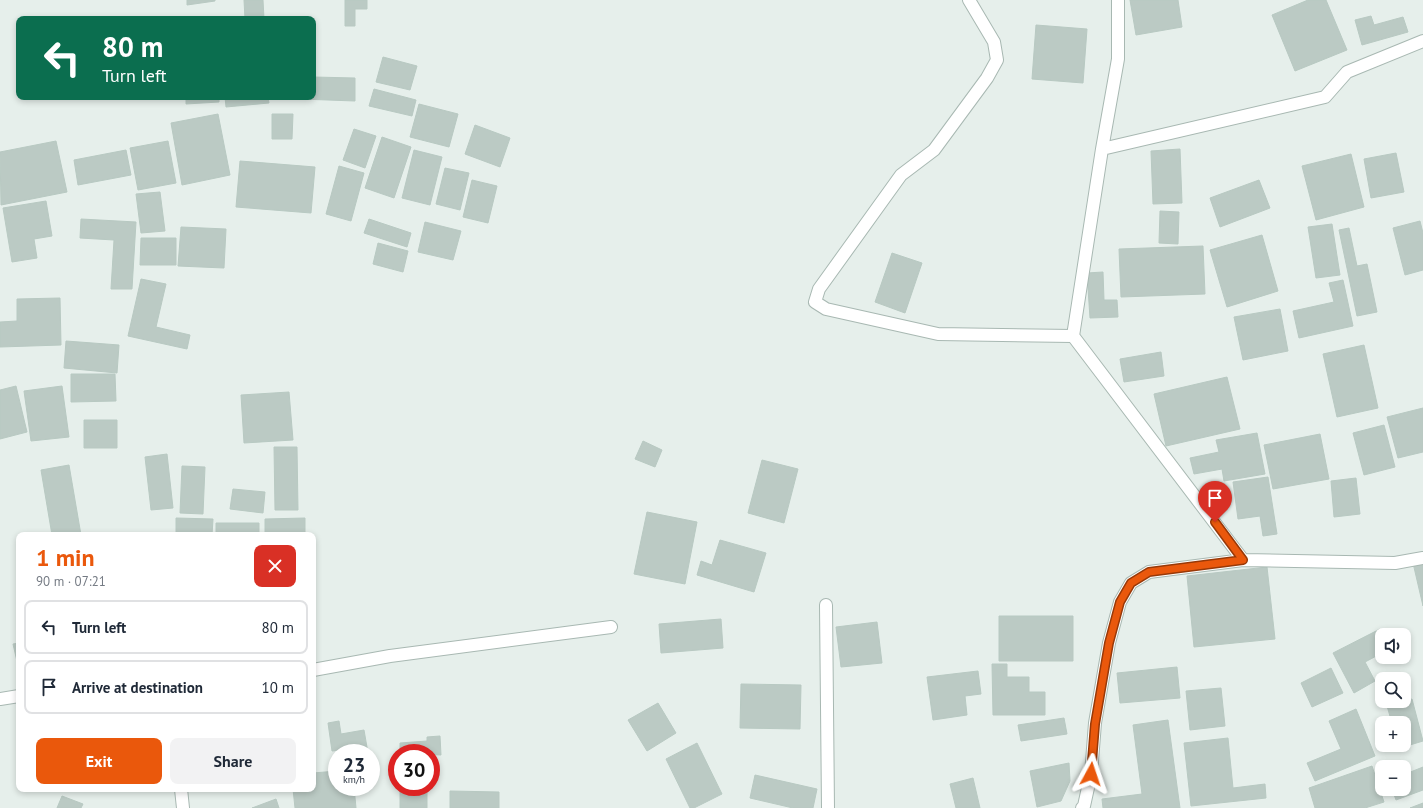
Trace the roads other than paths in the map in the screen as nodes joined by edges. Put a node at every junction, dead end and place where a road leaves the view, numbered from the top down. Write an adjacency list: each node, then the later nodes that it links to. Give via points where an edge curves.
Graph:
1 (969, 0): 5 (street, via 994,42 997,60 987,78 934,150 902,175 819,289 815,302 826,309 938,334)
2 (1118, 0): 4 (street, via 1118,59)
3 (1423, 41): 4 (street, via 1347,72 1325,96)
4 (1102, 149): 5 (street)
5 (1073, 336): 7 (street)
6 (1423, 558): 7 (street, via 1395,563)
7 (1243, 560): 16 (street, via 1149,572 1131,583 1120,602 1109,643 1095,724 1091,774)
8 (826, 605): 15 (street)
9 (611, 627): 10 (street, via 390,656)
10 (316, 669)
11 (16, 696): 12 (street)
12 (0, 699)
13 (181, 792): 14 (street)
14 (183, 808)
15 (828, 808)
16 (1082, 808)

